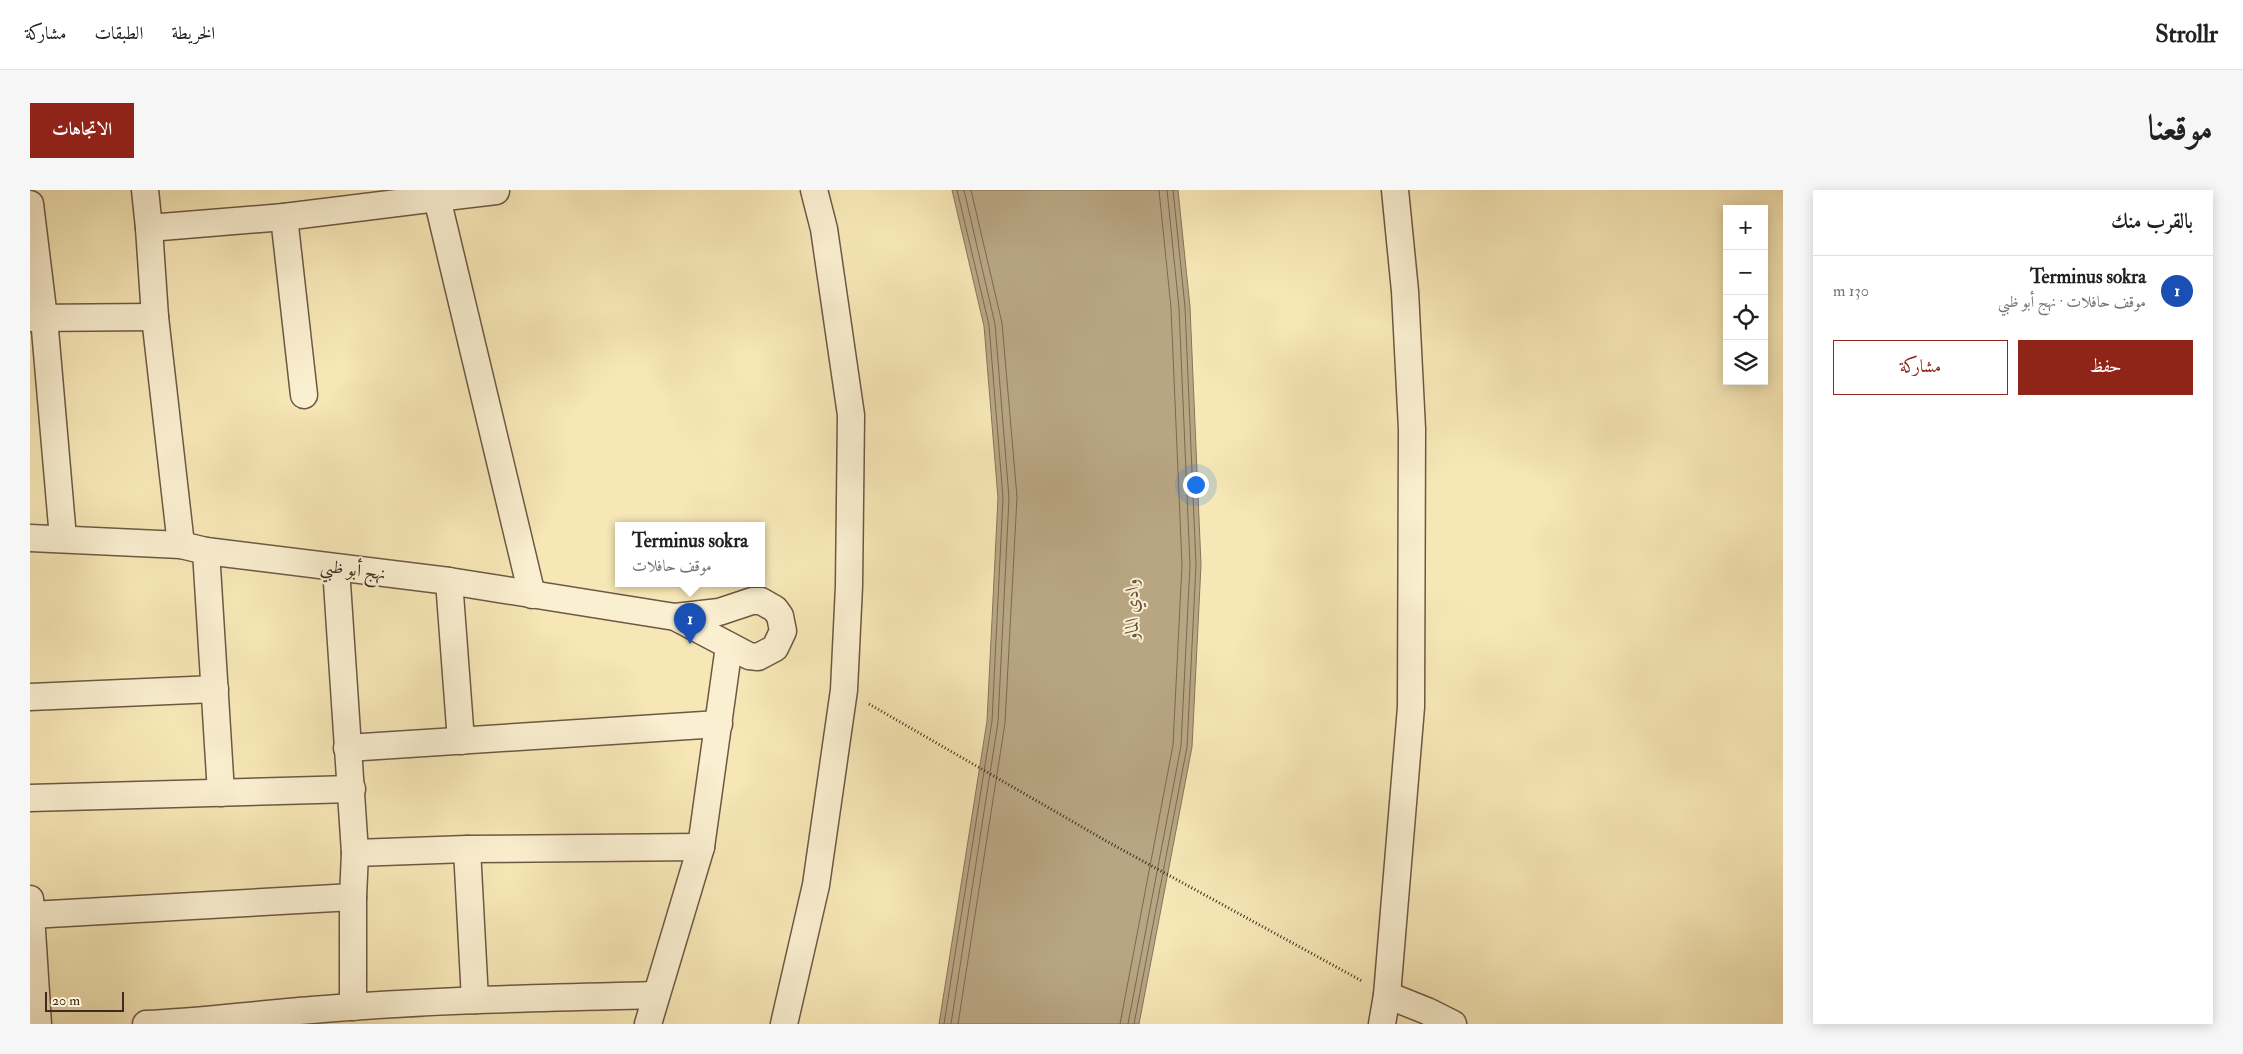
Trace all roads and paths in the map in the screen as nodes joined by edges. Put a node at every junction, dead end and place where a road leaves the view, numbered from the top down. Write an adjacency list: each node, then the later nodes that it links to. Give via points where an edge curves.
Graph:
1 (144, 190): 8 (street)
2 (814, 190): 22 (street, via 824,228 851,414)
3 (1394, 190): 36 (street, via 1405,291 1412,429 1411,707)
4 (496, 191): 5 (street)
5 (437, 198): 7 (street); 18 (street)
6 (30, 204): 10 (street)
7 (284, 216): 8 (street); 11 (street)
8 (149, 228): 9 (street)
9 (155, 317): 10 (street); 14 (street)
10 (37, 318): 13 (street)
11 (304, 395)
12 (30, 538): 13 (street, نهج أبو ظبي)
13 (63, 538): 14 (street, نهج أبو ظبي)
14 (181, 545): 15 (street, نهج أبو ظبي)
15 (206, 551): 16 (street, نهج أبو ظبي); 21 (street)
16 (336, 568): 17 (street, نهج أبو ظبي); 26 (street)
17 (449, 581): 18 (street, نهج أبو ظبي); 25 (street)
18 (532, 595): 19 (street, نهج أبو ظبي)
19 (675, 617): 20 (street); 20 (street, via 719,612 752,601 768,604 780,616 783,631 775,648 768,654 749,656)
20 (729, 646): 24 (street)
21 (215, 689): 23 (street); 28 (street)
22 (844, 690): 36 (path, via 1108,842); 45 (street, via 816,885)
23 (30, 697)
24 (719, 724): 25 (street); 30 (street)
25 (461, 741): 26 (street)
26 (347, 748): 27 (street)
27 (352, 789): 28 (street); 32 (street)
28 (221, 794): 29 (street)
29 (30, 798)
30 (701, 847): 31 (street); 35 (street)
31 (467, 849): 32 (street); 38 (street)
32 (355, 852): 33 (street)
33 (353, 897): 34 (street); 39 (street)
34 (31, 907): 37 (street)
35 (656, 995): 38 (street); 44 (street)
36 (1387, 995): 46 (street); 47 (street)
37 (33, 997): 42 (street)
38 (475, 1000): 39 (street)
39 (353, 1007): 40 (street)
40 (312, 1017): 41 (street)
41 (184, 1023): 43 (street)
42 (38, 1024)
43 (146, 1024)
44 (648, 1024)
45 (784, 1024)
46 (1382, 1024)
47 (1453, 1024)

